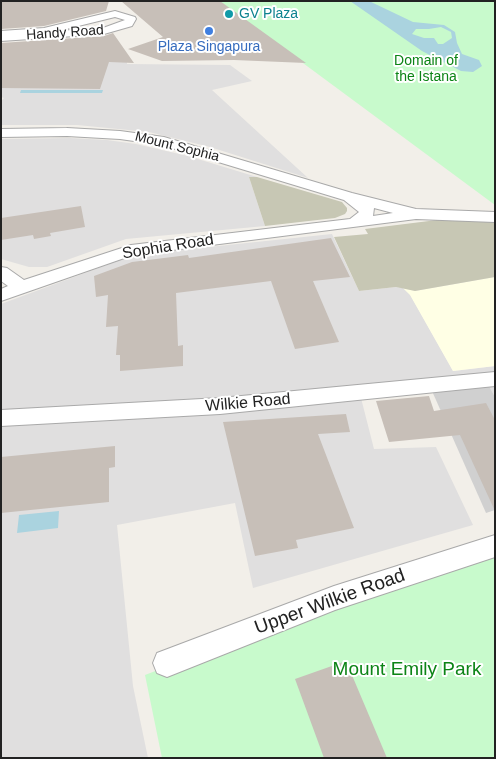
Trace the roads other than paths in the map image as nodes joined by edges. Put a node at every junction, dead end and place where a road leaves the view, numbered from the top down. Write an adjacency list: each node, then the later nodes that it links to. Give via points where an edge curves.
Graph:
1 (1, 34): 2 (street, Handy Road, via 44,31 110,15 121,14 131,19 128,24 104,31)
2 (1, 38)
3 (1, 133): 5 (street, Mount Sophia, via 133,136 164,141)
4 (263, 153): 5 (street, via 263,162)
5 (256, 168): 6 (street, Mount Sophia)
6 (347, 196): 7 (street, Mount Sophia); 9 (street, Mount Sophia, via 368,209 366,214)
7 (416, 214): 8 (street, Sophia Road); 9 (street, Sophia Road)
8 (495, 217)
9 (347, 224): 11 (street, Sophia Road, via 131,250)
10 (1, 272): 11 (street)
11 (21, 287): 12 (street, Sophia Road)
12 (1, 295)
13 (495, 379): 14 (street, Wilkie Road, via 220,406)
14 (1, 418)
15 (495, 546): 16 (street, Upper Wilkie Road, via 353,591)
16 (167, 663)

